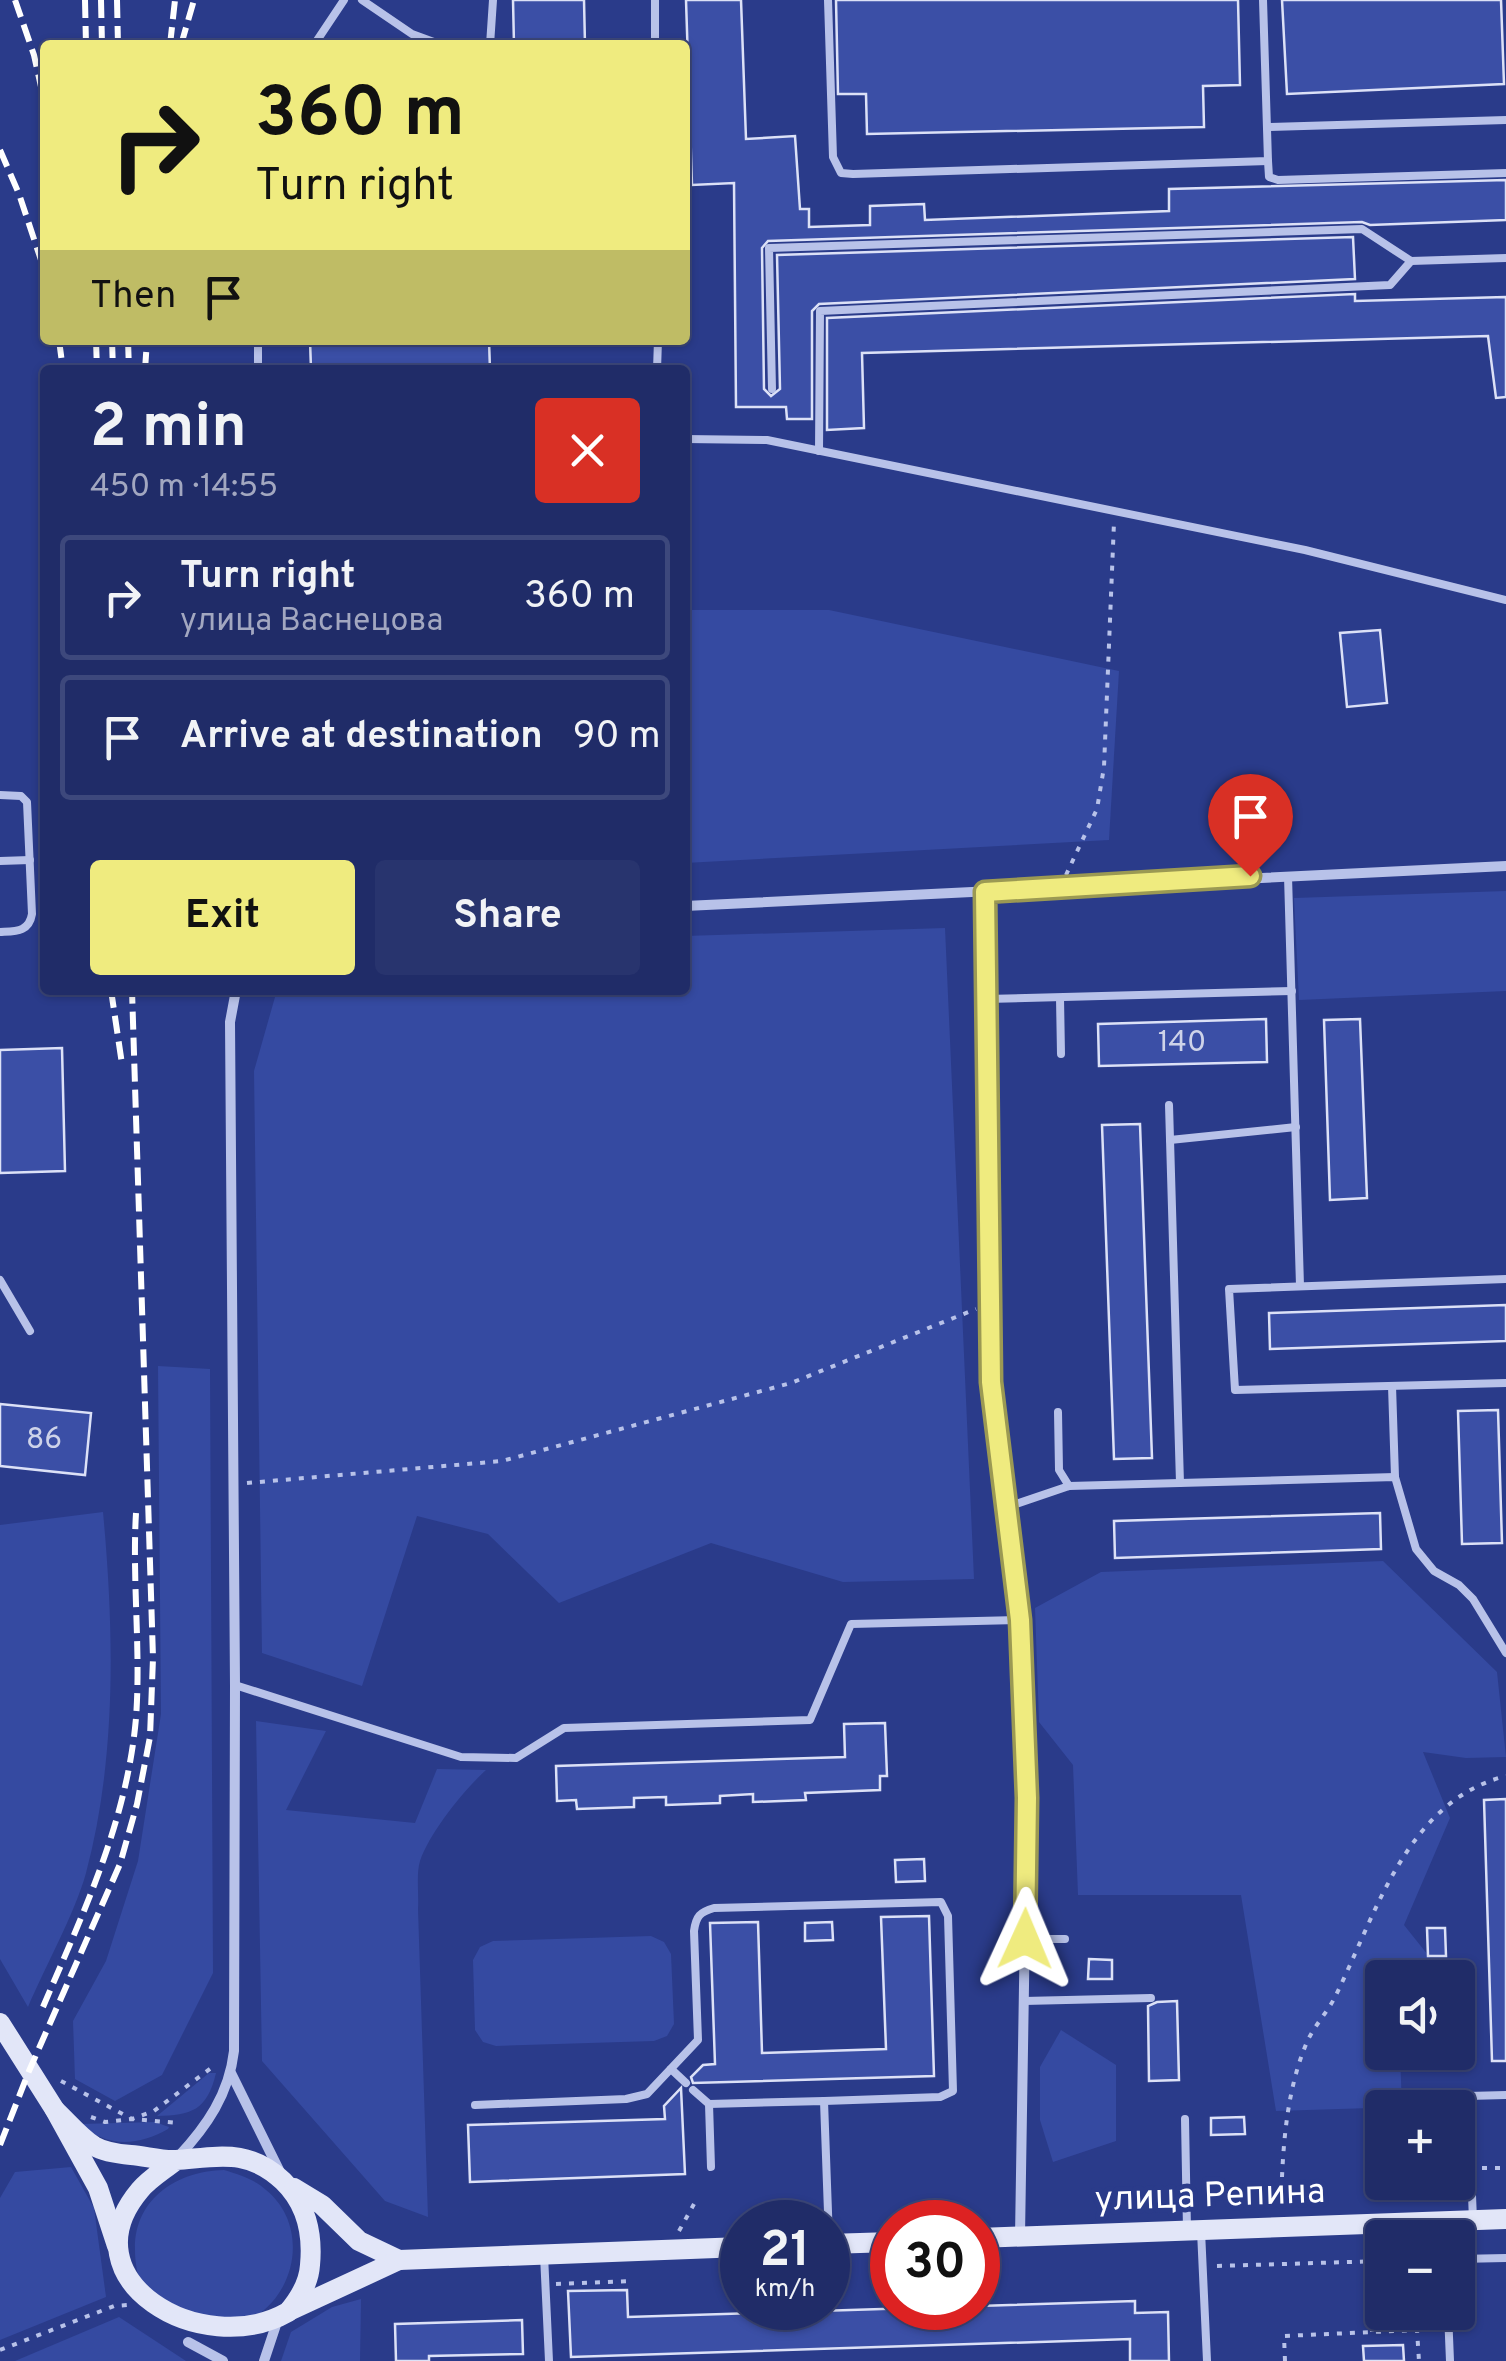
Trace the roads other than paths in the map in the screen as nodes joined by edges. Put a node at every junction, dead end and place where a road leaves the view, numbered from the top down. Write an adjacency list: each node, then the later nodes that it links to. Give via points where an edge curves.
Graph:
1 (344, 0): 7 (lane)
2 (362, 0): 8 (lane)
3 (492, 0): 9 (lane)
4 (655, 0): 10 (lane)
5 (828, 0): 13 (lane, via 833,156 841,172)
6 (1263, 0): 12 (lane)
7 (317, 40)
8 (428, 40)
9 (490, 40)
10 (654, 40)
11 (1506, 120): 12 (lane)
12 (1267, 127): 13 (lane)
13 (1268, 161): 14 (lane, via 1269,176 1278,180)
14 (1506, 173)
15 (1506, 258): 16 (lane)
16 (1410, 261): 17 (lane, via 1362,229 769,248); 19 (lane, via 1390,285 820,311)
17 (772, 389)
18 (690, 439): 19 (lane, via 767,440)
19 (819, 451): 20 (lane, via 1306,550)
20 (1506, 600)
21 (0, 796): 22 (lane, via 27,802)
22 (30, 860): 23 (lane); 28 (lane, via 30,923)
23 (0, 861)
24 (1506, 866): 25 (street)
25 (1288, 874): 26 (street); 29 (lane)
26 (985, 892): 27 (street); 32 (street)
27 (690, 906)
28 (0, 932)
29 (1292, 991): 31 (lane); 35 (lane)
30 (235, 995): 50 (street, via 230,1022)
31 (1060, 998): 32 (lane); 33 (lane)
32 (986, 1000): 47 (street, via 991,1382)
33 (1061, 1054)
34 (1169, 1104): 36 (lane)
35 (1296, 1127): 36 (lane); 39 (lane)
36 (1170, 1140): 45 (lane)
37 (1506, 1279): 39 (lane)
38 (0, 1280): 40 (lane)
39 (1300, 1286): 42 (lane, via 1228,1289 1234,1390)
40 (30, 1331)
41 (1506, 1384): 42 (lane)
42 (1392, 1386): 44 (lane)
43 (1058, 1412): 46 (lane, via 1059,1470)
44 (1395, 1477): 45 (lane); 49 (lane, via 1416,1548 1434,1571 1473,1599)
45 (1180, 1483): 46 (lane)
46 (1069, 1486): 47 (lane)
47 (1006, 1507): 48 (street)
48 (1020, 1620): 50 (lane, via 851,1624 810,1720 564,1728 516,1758 461,1757); 51 (street)
49 (1506, 1652)
50 (236, 1685): 57 (street)
51 (1025, 1939): 52 (lane); 54 (street)
52 (1064, 1939)
53 (1152, 1998): 54 (lane)
54 (1024, 2001): 73 (street)
55 (0, 2024): 60 (street)
56 (671, 2069): 59 (lane, via 698,2040 694,1930 702,1912 941,1902 948,1916 953,2090); 61 (lane); 62 (lane, via 638,2098)
57 (231, 2072): 64 (street, via 203,2130); 66 (street)
58 (1506, 2095): 69 (lane, via 1468,2096)
59 (824, 2100): 61 (lane); 67 (lane)
60 (58, 2102): 64 (street, via 96,2148); 75 (street)
61 (709, 2104): 65 (lane)
62 (475, 2105)
63 (1185, 2119): 71 (lane)
64 (175, 2160): 66 (street, via 226,2154 257,2162); 75 (street, via 140,2190 124,2219)
65 (711, 2167)
66 (284, 2181): 79 (street, via 359,2241); 80 (street, via 303,2208 312,2239 310,2271)
67 (827, 2200)
68 (1506, 2219): 69 (street, улица Репина)
69 (1473, 2220)
70 (1365, 2229): 71 (street, улица Репина)
71 (1194, 2230): 73 (street, улица Репина); 86 (lane)
72 (1000, 2237): 73 (street, улица Репина)
73 (1020, 2237)
74 (720, 2248): 76 (street)
75 (120, 2255): 82 (street, via 136,2305 159,2328)
76 (544, 2255): 79 (street); 85 (lane)
77 (1506, 2258): 78 (lane)
78 (1475, 2259)
79 (399, 2260): 80 (street)
80 (282, 2319): 82 (street, via 247,2341); 84 (street)
81 (1449, 2330): 87 (lane)
82 (188, 2342): 83 (street)
83 (223, 2361)
84 (264, 2361)
85 (549, 2361)
86 (1207, 2361)
87 (1450, 2361)

